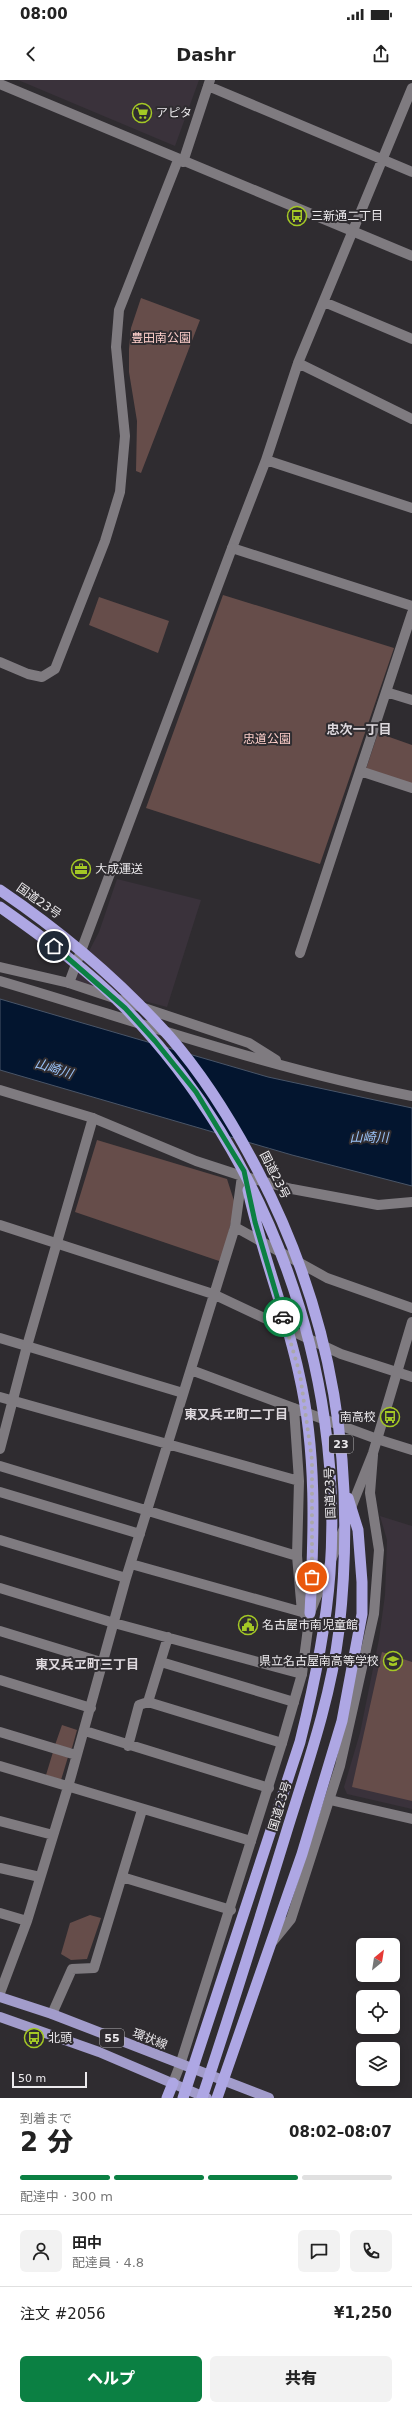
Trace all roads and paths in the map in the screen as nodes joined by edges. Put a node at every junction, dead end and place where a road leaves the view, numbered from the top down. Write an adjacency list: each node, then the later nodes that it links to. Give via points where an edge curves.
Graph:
1 (209, 83): 4 (street); 5 (street)
2 (0, 84): 5 (street)
3 (412, 88): 4 (street)
4 (382, 160): 6 (street); 7 (street)
5 (181, 161): 7 (street); 18 (street, via 119,310 116,347 125,436 120,492 105,542 55,669 42,677)
6 (412, 172)
7 (353, 232): 8 (street); 9 (street)
8 (412, 256)
9 (324, 302): 10 (street); 11 (street)
10 (412, 339)
11 (298, 363): 12 (street); 13 (street)
12 (412, 419)
13 (266, 460): 14 (street); 15 (street)
14 (412, 508)
15 (232, 548): 16 (street); 28 (street)
16 (412, 606)
17 (412, 613): 19 (street)
18 (0, 662)
19 (386, 692): 20 (street); 21 (street)
20 (412, 700)
21 (360, 771): 22 (street); 25 (street)
22 (412, 788)
23 (0, 890): 57 (highway, 国道23号 / 23, via 94,960 130,994 171,1038 209,1088 242,1141 282,1218 309,1291 328,1355 341,1442)
24 (0, 907): 33 (highway, 国道23号 / 23, via 70,959 125,1008 196,1092)
25 (300, 953)
26 (0, 967): 28 (street)
27 (0, 981): 29 (street)
28 (69, 983): 29 (street, via 249,1043)
29 (288, 1067): 31 (street)
30 (0, 1090): 32 (street)
31 (412, 1096)
32 (94, 1118): 33 (street, via 209,1166); 37 (street)
33 (243, 1173): 34 (street, via 292,1188 378,1205); 36 (street); 66 (highway, via 300,1374 312,1460 313,1528); 106 (highway, 国道23号 / 23, via 276,1238 297,1299 316,1372 329,1454 332,1518 330,1573 322,1646 300,1742)
34 (412, 1202)
35 (0, 1225): 37 (street)
36 (235, 1227): 38 (street); 39 (street, via 327,1278)
37 (58, 1244): 38 (street); 42 (street)
38 (213, 1294): 43 (street); 44 (street, via 341,1354)
39 (412, 1308)
40 (412, 1322): 44 (street)
41 (0, 1338): 42 (street)
42 (27, 1346): 46 (street); 48 (street)
43 (191, 1370): 46 (street); 49 (street)
44 (396, 1372): 45 (street); 50 (street)
45 (412, 1377)
46 (183, 1393): 51 (street)
47 (0, 1397): 48 (street)
48 (12, 1401): 51 (street); 52 (street)
49 (294, 1408): 50 (street); 56 (street)
50 (377, 1439): 53 (street); 54 (street)
51 (168, 1445): 56 (street); 59 (street)
52 (0, 1449)
53 (412, 1450)
54 (373, 1454): 66 (street); 85 (street, via 370,1493 379,1550 374,1614)
55 (0, 1466): 59 (street)
56 (299, 1481): 62 (street)
57 (344, 1488): 97 (highway, via 358,1530 362,1614 342,1721 302,1854); 107 (highway, 国道23号 / 23, via 344,1561 338,1633 323,1709)
58 (0, 1492): 60 (street)
59 (147, 1511): 60 (street); 62 (street)
60 (140, 1534): 63 (street)
61 (0, 1540): 64 (street)
62 (297, 1556): 66 (street)
63 (131, 1564): 64 (street); 66 (street)
64 (126, 1578): 67 (street)
65 (0, 1588): 67 (street)
66 (307, 1614): 72 (street)
67 (114, 1623): 69 (street); 70 (street)
68 (0, 1631): 70 (street)
69 (168, 1637): 71 (street); 72 (street)
70 (101, 1662): 76 (street)
71 (161, 1662): 74 (street); 75 (street)
72 (302, 1674): 75 (street)
73 (0, 1680): 76 (street)
74 (148, 1702): 79 (street); 80 (street, via 139,1706)
75 (294, 1702): 79 (street)
76 (91, 1708): 77 (street)
77 (85, 1731): 80 (street); 81 (street)
78 (0, 1732): 81 (street)
79 (282, 1743): 84 (street)
80 (128, 1746): 84 (street)
81 (76, 1755): 83 (street)
82 (0, 1766): 83 (street)
83 (68, 1787): 86 (street); 89 (street)
84 (270, 1788): 90 (street)
85 (330, 1800): 87 (street); 97 (street, via 291,1919)
86 (142, 1810): 90 (street); 93 (street)
87 (412, 1820)
88 (0, 1821): 89 (street)
89 (53, 1835): 92 (street)
90 (251, 1841): 94 (street)
91 (0, 1868): 92 (street)
92 (40, 1877): 96 (street)
93 (122, 1877): 94 (street); 100 (street, via 94,1968 72,1970)
94 (231, 1910): 102 (street)
95 (0, 1914): 96 (street)
96 (27, 1921): 98 (street)
97 (268, 1948): 103 (highway)
98 (0, 1993)
99 (0, 1997): 100 (main road, 環状線 / 55)
100 (52, 2014): 102 (main road, 環状線 / 55)
101 (0, 2017): 104 (main road, 55, via 99,2052)
102 (180, 2065): 103 (main road, 環状線 / 55); 104 (street)
103 (223, 2081): 109 (highway); 110 (main road, 環状線)
104 (173, 2083): 105 (highway); 108 (main road, 55)
105 (167, 2098)
106 (184, 2098)
107 (202, 2098)
108 (207, 2098)
109 (217, 2098)
110 (269, 2098)

